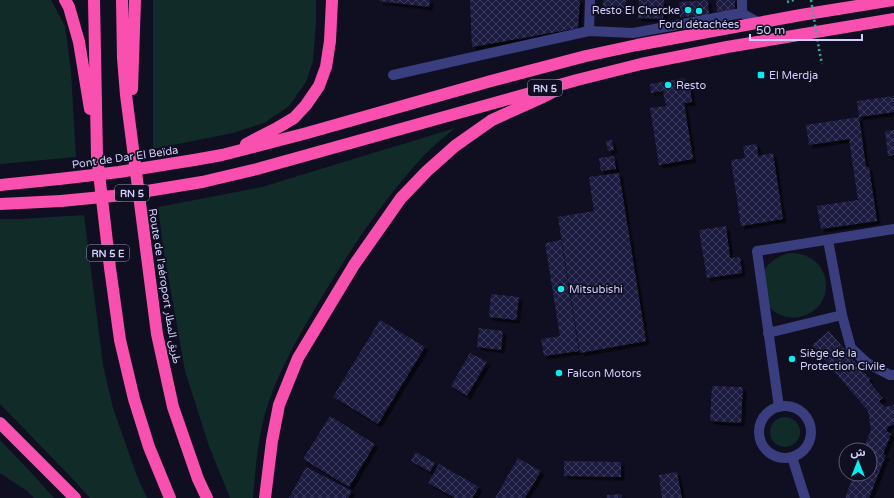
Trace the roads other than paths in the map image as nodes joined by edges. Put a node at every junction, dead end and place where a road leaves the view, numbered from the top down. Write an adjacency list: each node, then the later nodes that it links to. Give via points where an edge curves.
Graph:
1 (65, 0): 16 (highway, via 79,42)
2 (94, 0): 16 (highway, RN 5 E)
3 (122, 0): 15 (highway, Route de l'aéroport طريق المطار / RN 5 E, via 123,58)
4 (135, 0): 15 (highway)
5 (332, 0): 17 (highway, via 326,67 319,86 306,105 294,118)
6 (590, 0): 12 (street)
7 (742, 0): 9 (street)
8 (894, 0): 11 (highway, RN 5)
9 (742, 13): 11 (street); 12 (street, via 633,33)
10 (894, 19): 14 (highway, RN 5, via 727,47)
11 (759, 23): 17 (highway, RN 5, via 586,56)
12 (589, 31): 13 (street)
13 (393, 75)
14 (577, 80): 19 (highway, RN 5, bridge, via 202,182 123,195); 31 (highway, via 492,120 455,146 401,198 354,265 298,358 279,405)
15 (130, 130): 30 (highway, Route de l'aéroport طريق المطار / RN 5 E, via 159,341 173,407)
16 (97, 156): 29 (highway, RN 5 E, via 120,340 136,406 149,447)
17 (222, 156): 18 (highway, Pont de Dar El Beïda / RN 5, bridge, via 118,172)
18 (0, 185)
19 (0, 204)
20 (894, 229): 21 (street)
21 (828, 240): 22 (street); 23 (street, via 757,251)
22 (842, 315): 23 (street); 24 (street, via 851,348 866,363 890,375)
23 (768, 333): 25 (street)
24 (894, 374)
25 (779, 407): 27 (street, via 772,410 762,421 762,443 771,454); 27 (street, via 794,408 810,422 809,444 799,455)
26 (0, 424): 28 (highway)
27 (792, 457): 32 (street)
28 (74, 498)
29 (170, 498)
30 (207, 498)
31 (265, 498)
32 (805, 498)

